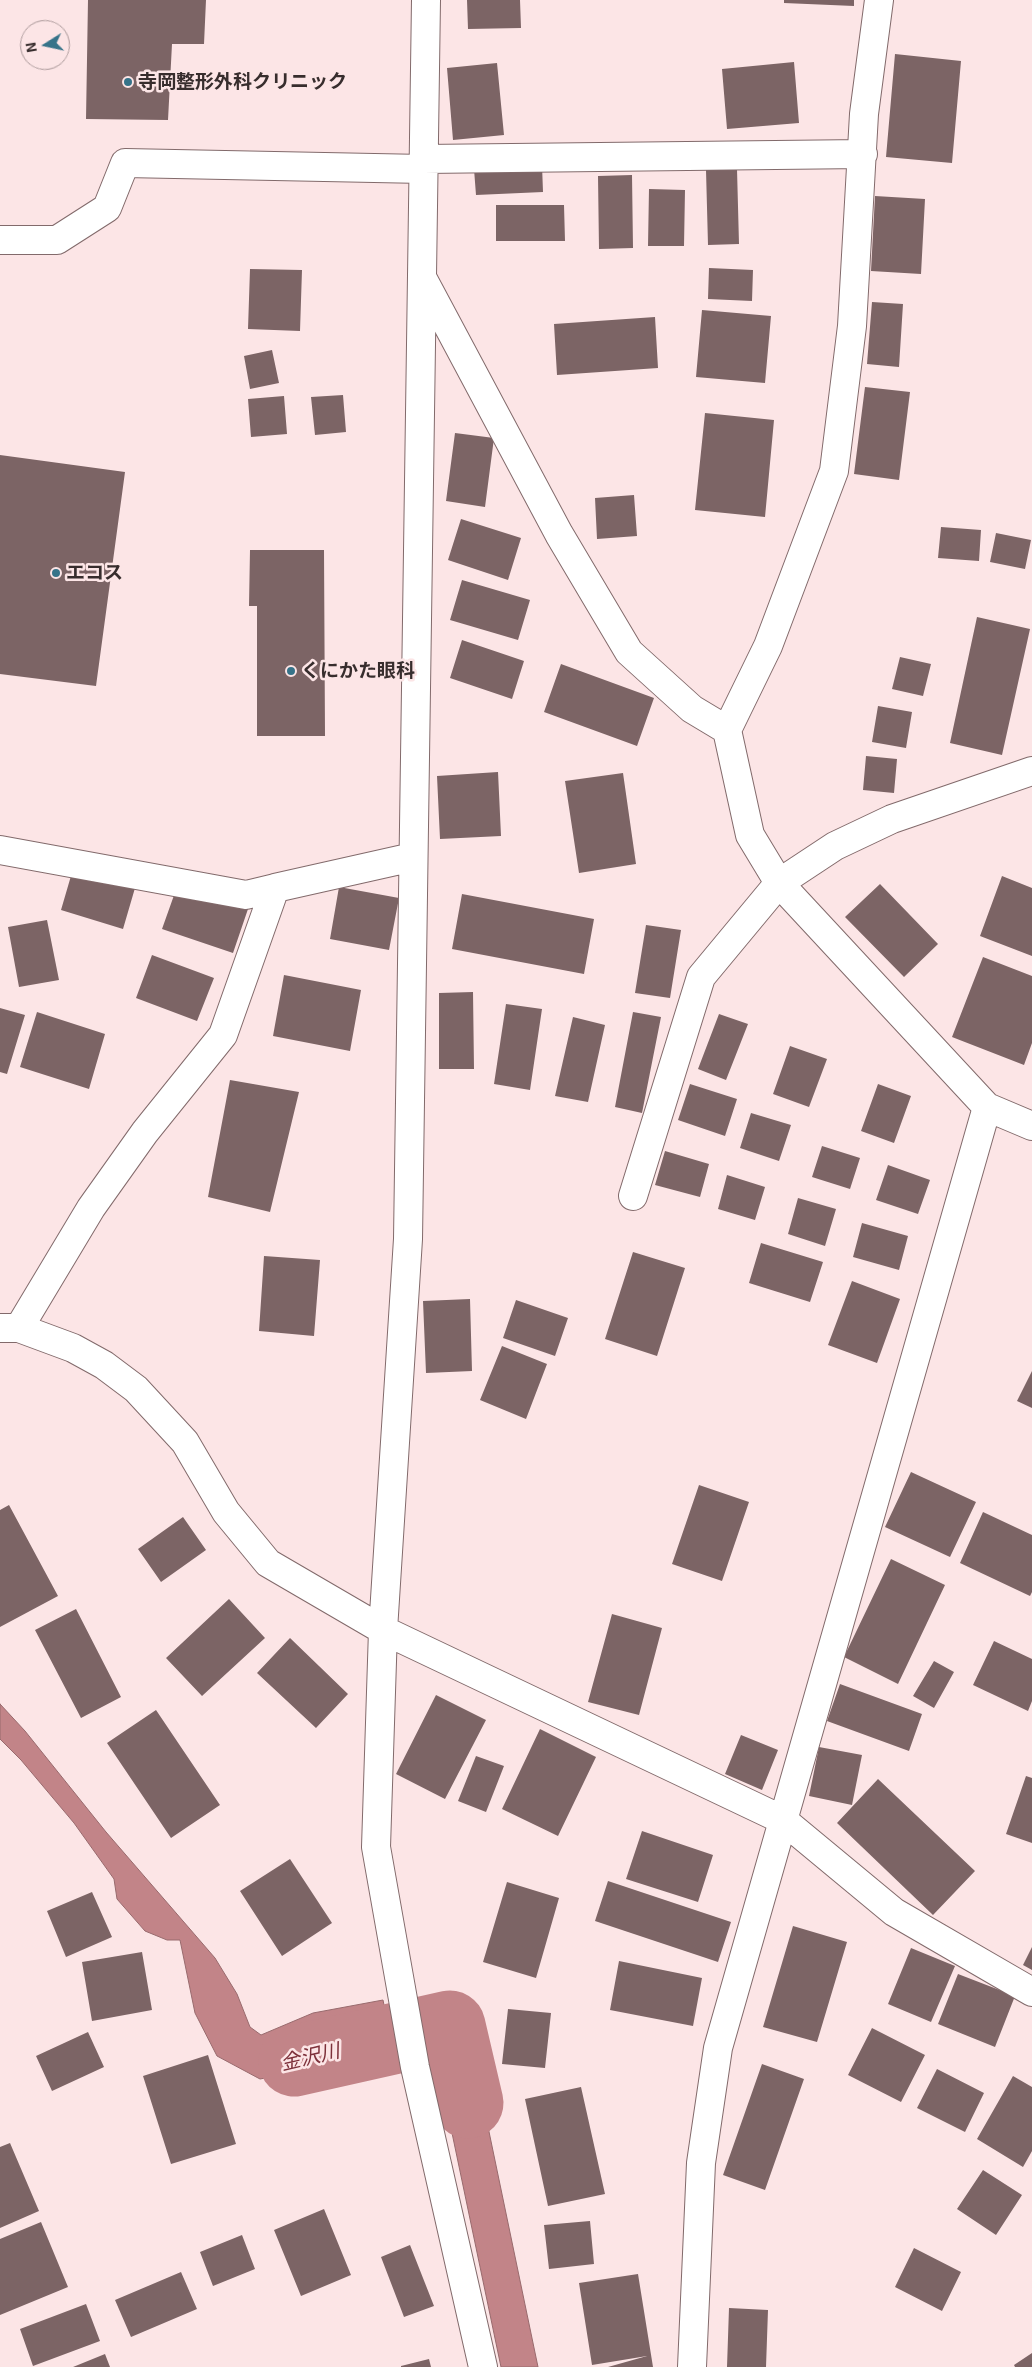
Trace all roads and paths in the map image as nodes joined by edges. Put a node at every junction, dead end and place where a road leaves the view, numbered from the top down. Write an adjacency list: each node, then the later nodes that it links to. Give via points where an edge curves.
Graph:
1 (426, 0): 4 (street)
2 (879, 0): 3 (street, via 864,114)
3 (863, 154): 4 (street); 7 (street, via 852,326 834,471 768,646)
4 (424, 164): 5 (street, via 125,164 107,208 57,240); 6 (street)
5 (0, 240)
6 (422, 278): 7 (street, via 559,534 629,652 692,709); 10 (street)
7 (727, 730): 11 (street, via 750,835)
8 (1032, 772): 11 (street, via 892,819 835,846)
9 (0, 850): 12 (street, via 246,895)
10 (413, 857): 12 (street); 17 (street, via 408,1239)
11 (779, 883): 13 (street); 15 (street, via 701,977)
12 (275, 888): 16 (street, via 223,1035 145,1132)
13 (987, 1107): 14 (street); 18 (street)
14 (1032, 1126)
15 (633, 1196)
16 (9, 1328): 17 (street, via 73,1348 136,1389 185,1442 226,1512 268,1563)
17 (383, 1630): 18 (street); 20 (street, via 376,1847 415,2067)
18 (783, 1820): 19 (street, via 894,1912); 21 (street, via 718,2048 701,2163)
19 (1032, 1992)
20 (483, 2367)
21 (692, 2367)

